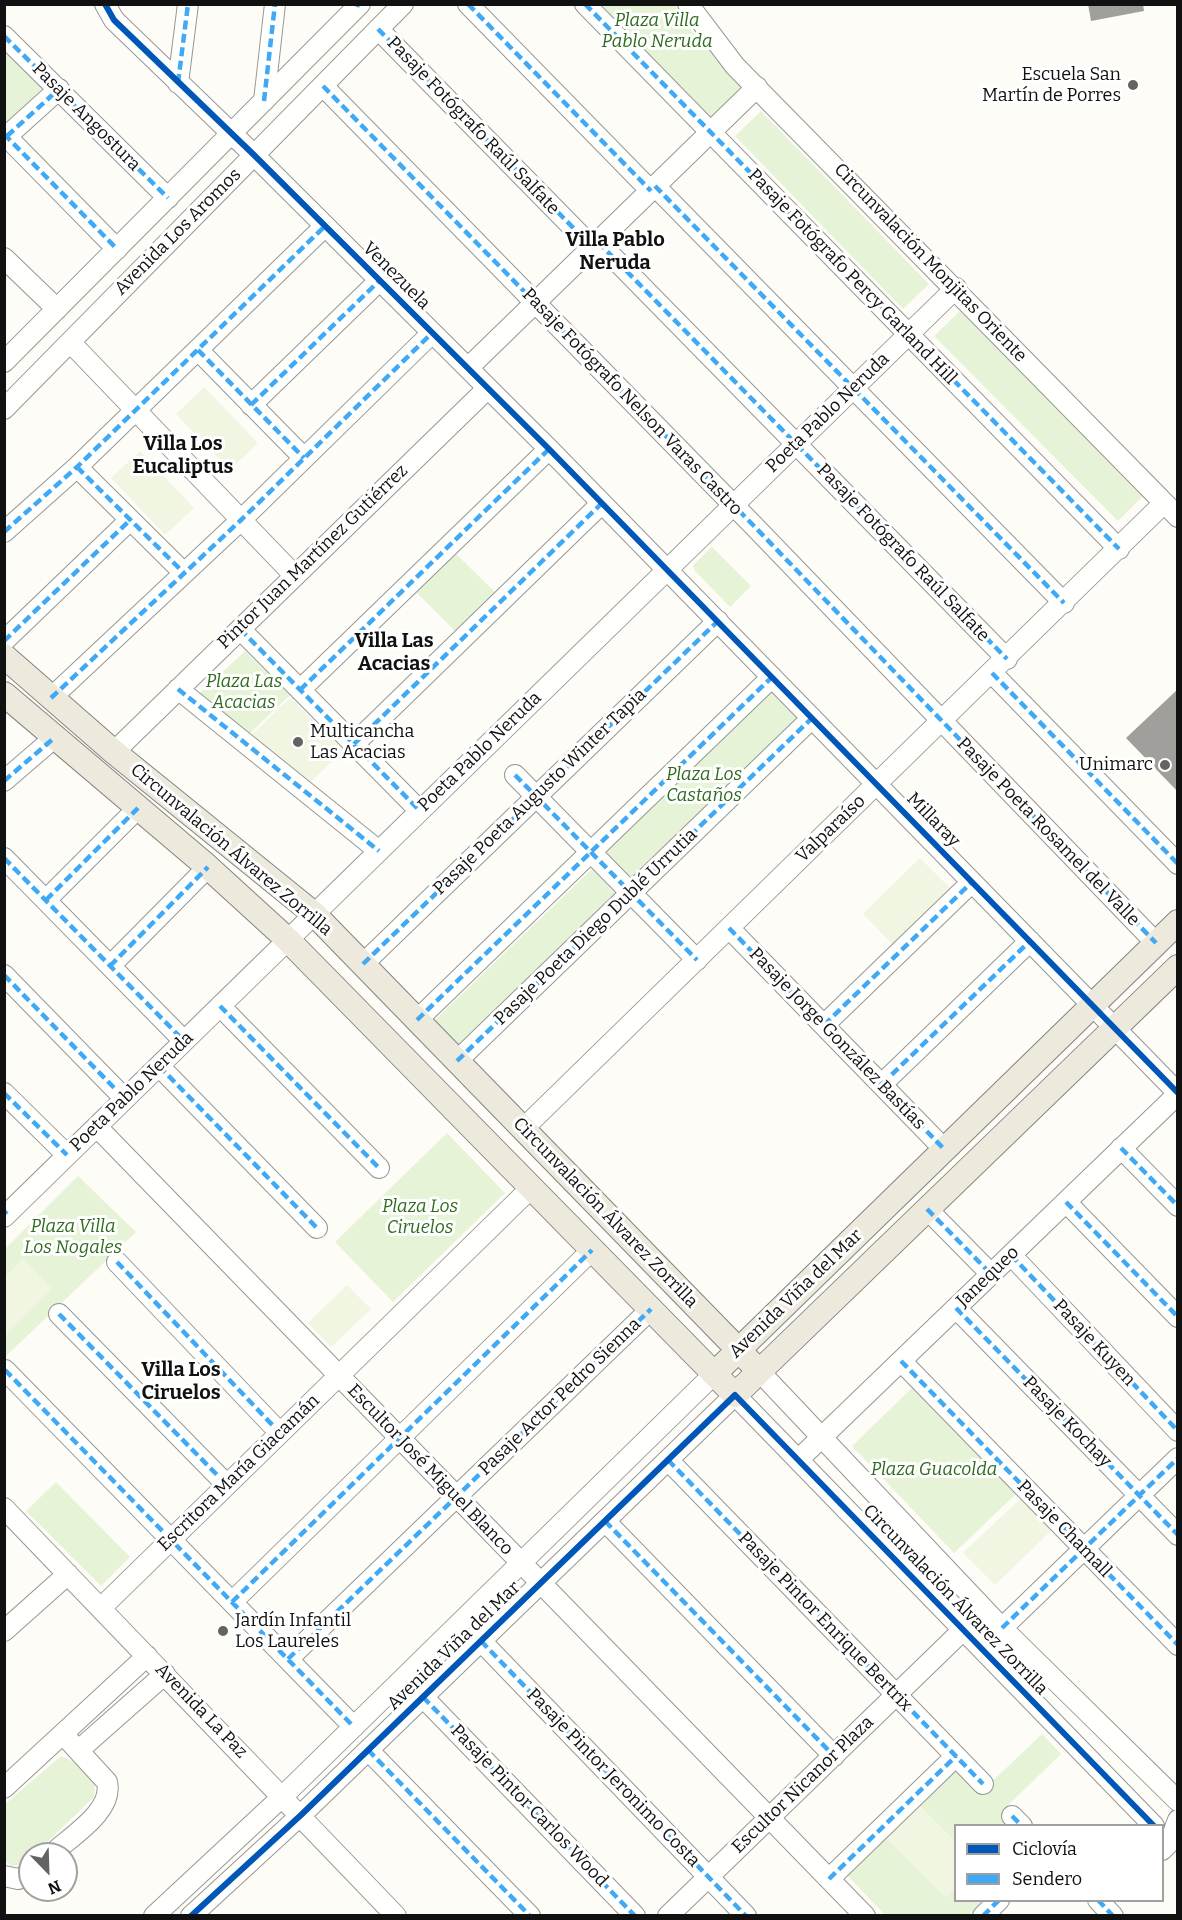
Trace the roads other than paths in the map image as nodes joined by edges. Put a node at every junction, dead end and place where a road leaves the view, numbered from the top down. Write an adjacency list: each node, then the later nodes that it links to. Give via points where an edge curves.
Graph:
1 (188, 4): 11 (street)
2 (275, 4): 15 (street)
3 (403, 4): 9 (street, Avenida Los Aromos)
4 (468, 4): 20 (street)
5 (585, 4): 16 (street, Pasaje Fotógrafo Percy Garland Hill)
6 (688, 4): 13 (street, Circunvalación Monjitas Oriente, via 716,45)
7 (101, 5): 11 (street, Venezuela)
8 (358, 5): 15 (street, Avenida Los Aromos)
9 (378, 29): 12 (street, Avenida Los Aromos); 23 (street, Pasaje Fotógrafo Raúl Salfate)
10 (4, 36): 14 (street, Pasaje Angostura)
11 (177, 83): 17 (street, Venezuela)
12 (323, 86): 19 (street, Avenida Los Aromos); 28 (street, Pasaje Fotógrafo Nelson Varas Castro)
13 (757, 87): 16 (street); 27 (street, Circunvalación Monjitas Oriente)
14 (59, 89): 18 (street); 21 (street, Pasaje Angostura)
15 (264, 101): 17 (street, Avenida Los Aromos)
16 (711, 132): 20 (street); 31 (street, Pasaje Fotógrafo Percy Garland Hill)
17 (231, 134): 19 (street, Venezuela); 21 (street, Avenida Los Aromos)
18 (6, 135): 24 (street)
19 (254, 155): 22 (street, Venezuela); 32 (street, Avenida Los Aromos)
20 (653, 188): 23 (street); 37 (street)
21 (168, 198): 24 (street, Avenida Los Aromos)
22 (325, 226): 26 (street, Venezuela); 33 (street)
23 (595, 245): 28 (street); 41 (street, Pasaje Fotógrafo Raúl Salfate)
24 (117, 249): 29 (street, Avenida Los Aromos)
25 (4, 258): 29 (street)
26 (380, 280): 30 (street, Venezuela); 38 (street)
27 (956, 288): 31 (street, Poeta Pablo Neruda); 47 (street, Circunvalación Monjitas Oriente)
28 (535, 303): 35 (street); 46 (street, Pasaje Fotógrafo Nelson Varas Castro)
29 (57, 309): 34 (street, Avenida Los Aromos)
30 (432, 333): 35 (street, Venezuela); 43 (street)
31 (909, 334): 37 (street, Poeta Pablo Neruda); 51 (street, Pasaje Fotógrafo Percy Garland Hill)
32 (70, 342): 39 (street, Avenida Los Aromos); 40 (street)
33 (198, 350): 38 (street); 40 (street)
34 (4, 362)
35 (468, 368): 36 (street, Venezuela)
36 (488, 387): 42 (street, Venezuela); 54 (street, Pintor Juan Martínez Gutiérrez)
37 (853, 388): 41 (street, Poeta Pablo Neruda); 55 (street)
38 (251, 405): 43 (street)
39 (4, 409)
40 (136, 410): 44 (street); 49 (street)
41 (795, 444): 46 (street, Poeta Pablo Neruda); 60 (street, Pasaje Fotógrafo Raúl Salfate)
42 (549, 449): 45 (street, Venezuela); 64 (street)
43 (304, 459): 49 (street)
44 (77, 468): 48 (street); 50 (street)
45 (601, 504): 52 (street, Venezuela); 70 (street)
46 (733, 504): 52 (street, Poeta Pablo Neruda); 68 (street, Pasaje Fotógrafo Nelson Varas Castro)
47 (1171, 510): 51 (street, Valparaíso)
48 (130, 520): 53 (street); 58 (street)
49 (242, 520): 53 (street); 54 (street)
50 (4, 532)
51 (1119, 549): 55 (street, Valparaíso)
52 (667, 569): 56 (street, Millaray); 77 (street, Poeta Pablo Neruda)
53 (184, 573): 66 (street)
54 (295, 576): 57 (street, Pintor Juan Martínez Gutiérrez)
55 (1064, 603): 60 (street, Valparaíso)
56 (718, 621): 62 (street, Millaray); 75 (street, Pasaje Poeta Augusto Winter Tapia)
57 (240, 629): 63 (street, Pintor Juan Martínez Gutiérrez); 64 (street)
58 (4, 641)
59 (4, 656): 66 (main road, Circunvalación Álvarez Zorrilla)
60 (1006, 659): 61 (street, Valparaíso)
61 (992, 673): 68 (street, Valparaíso); 81 (street)
62 (772, 677): 67 (street, Millaray); 79 (street)
63 (178, 689): 71 (street, Pintor Juan Martínez Gutiérrez); 78 (street)
64 (300, 690): 70 (street)
65 (4, 694): 69 (main road, Circunvalación Álvarez Zorrilla)
66 (51, 698): 71 (main road, Circunvalación Álvarez Zorrilla)
67 (812, 718): 74 (street, Millaray); 84 (street, Pasaje Poeta Diego Dublé Urrutia)
68 (941, 719): 74 (street, Valparaíso); 91 (street, Pasaje Poeta Rosamel del Valle)
69 (54, 738): 73 (street); 76 (main road, Circunvalación Álvarez Zorrilla)
70 (354, 744): 77 (street)
71 (114, 752): 86 (main road, Circunvalación Álvarez Zorrilla)
72 (515, 775): 75 (street)
73 (4, 781)
74 (877, 784): 83 (street, Millaray); 88 (street, Valparaíso)
75 (536, 796): 79 (street); 93 (street, Pasaje Poeta Augusto Winter Tapia)
76 (138, 808): 82 (main road, Circunvalación Álvarez Zorrilla); 85 (street)
77 (420, 812): 78 (street, Poeta Pablo Neruda)
78 (380, 851): 86 (street, Poeta Pablo Neruda)
79 (591, 852): 84 (street); 99 (street)
80 (4, 858): 85 (street)
81 (1178, 864)
82 (208, 867): 89 (main road, Circunvalación Álvarez Zorrilla); 94 (street)
83 (972, 882): 90 (street, Millaray); 100 (street)
84 (631, 893): 92 (street); 103 (street, Pasaje Poeta Diego Dublé Urrutia)
85 (46, 900): 94 (street)
86 (314, 914): 89 (street, Poeta Pablo Neruda); 93 (main road, Circunvalación Álvarez Zorrilla)
87 (1178, 922): 91 (main road, Avenida Viña del Mar)
88 (729, 928): 92 (street, Valparaíso); 100 (street, Pasaje Jorge González Bastías)
89 (288, 940): 98 (street, Poeta Pablo Neruda); 115 (main road, Circunvalación Álvarez Zorrilla)
90 (1030, 941): 97 (street, Millaray); 105 (street)
91 (1156, 943): 97 (main road, Avenida Viña del Mar)
92 (698, 960): 110 (street, Valparaíso)
93 (363, 964): 99 (main road, Circunvalación Álvarez Zorrilla)
94 (110, 966): 102 (street)
95 (1178, 967): 101 (main road, Avenida Viña del Mar)
96 (4, 975): 108 (street)
97 (1092, 1005): 101 (street, Millaray); 112 (main road, Avenida Viña del Mar)
98 (220, 1006): 102 (street, Poeta Pablo Neruda); 114 (street)
99 (417, 1020): 103 (main road, Circunvalación Álvarez Zorrilla)
100 (824, 1025): 105 (street, Pasaje Jorge González Bastías)
101 (1114, 1028): 107 (street, Millaray); 118 (main road, Avenida Viña del Mar)
102 (184, 1041): 104 (street, Poeta Pablo Neruda)
103 (457, 1061): 110 (main road, Circunvalación Álvarez Zorrilla)
104 (159, 1066): 108 (street, Poeta Pablo Neruda); 120 (street)
105 (882, 1084): 112 (street, Pasaje Jorge González Bastías)
106 (4, 1093): 113 (street)
107 (1178, 1093): 111 (street, Janequeo)
108 (125, 1099): 109 (street, Poeta Pablo Neruda)
109 (96, 1126): 113 (street, Poeta Pablo Neruda); 134 (street, Escultor José Miguel Blanco)
110 (523, 1129): 129 (main road, Circunvalación Álvarez Zorrilla)
111 (1121, 1148): 116 (street, Janequeo); 117 (street)
112 (944, 1149): 129 (main road, Avenida Viña del Mar)
113 (67, 1155): 119 (street, Poeta Pablo Neruda)
114 (379, 1168)
115 (531, 1188): 121 (main road, Circunvalación Álvarez Zorrilla); 134 (street, Escritora María Giacamán)
116 (1065, 1202): 122 (street, Janequeo); 128 (street)
117 (1178, 1206)
118 (927, 1209): 124 (street); 132 (main road, Avenida Viña del Mar)
119 (6, 1214)
120 (317, 1228)
121 (592, 1250): 126 (main road, Circunvalación Álvarez Zorrilla); 139 (street)
122 (1011, 1255): 124 (street, Janequeo); 136 (street, Pasaje Kuyen)
123 (117, 1262): 137 (street)
124 (991, 1274): 125 (street, Janequeo)
125 (956, 1308): 130 (street, Janequeo); 145 (street, Pasaje Kochay)
126 (651, 1309): 133 (main road, Circunvalación Álvarez Zorrilla); 144 (street, Pasaje Actor Pedro Sienna)
127 (58, 1314): 143 (street)
128 (1178, 1317)
129 (738, 1350): 132 (main road, Circunvalación Álvarez Zorrilla); 133 (main road, Avenida Viña del Mar)
130 (901, 1361): 138 (street, Janequeo); 150 (street, Pasaje Chamall)
131 (5, 1370): 149 (street)
132 (759, 1371): 135 (main road, Avenida Viña del Mar); 138 (street, Circunvalación Álvarez Zorrilla)
133 (714, 1374): 135 (main road, Circunvalación Álvarez Zorrilla); 151 (street, Avenida Viña del Mar)
134 (339, 1376): 137 (street, Escritora María Giacamán); 139 (street, Escultor José Miguel Blanco)
135 (735, 1395): 141 (street, Avenida Viña del Mar); 142 (street, Circunvalación Álvarez Zorrilla)
136 (1178, 1431)
137 (280, 1433): 143 (street, Escritora María Giacamán)
138 (823, 1437): 142 (street, Janequeo); 156 (street, Circunvalación Álvarez Zorrilla)
139 (400, 1438): 144 (street, Escultor José Miguel Blanco); 154 (street)
140 (1178, 1458): 145 (street)
141 (668, 1460): 147 (street, Avenida Viña del Mar); 164 (street, Pasaje Pintor Enrique Bertrix)
142 (798, 1460): 157 (street, Circunvalación Álvarez Zorrilla)
143 (227, 1485): 149 (street, Escritora María Giacamán)
144 (457, 1496): 151 (street, Escultor José Miguel Blanco); 162 (street, Pasaje Actor Pedro Sienna)
145 (1139, 1496): 148 (street, Pasaje Kochay); 150 (street)
146 (4, 1508): 152 (street, Avenida La Paz)
147 (605, 1521): 153 (street, Avenida Viña del Mar); 170 (street)
148 (1178, 1535)
149 (171, 1540): 154 (street); 155 (street, Escritora María Giacamán)
150 (1084, 1549): 156 (street); 160 (street, Pasaje Chamall)
151 (521, 1563): 153 (street, Escultor José Miguel Blanco); 166 (street, Avenida Viña del Mar)
152 (68, 1574): 155 (street, Avenida La Paz); 158 (street)
153 (541, 1583): 159 (street, Avenida Viña del Mar); 177 (street, Escultor José Miguel Blanco)
154 (232, 1602): 162 (street)
155 (101, 1608): 161 (street, Avenida La Paz)
156 (1002, 1628): 175 (street, Circunvalación Álvarez Zorrilla)
157 (963, 1630): 164 (street, Escultor Nicanor Plaza); 179 (street, Circunvalación Álvarez Zorrilla)
158 (4, 1632)
159 (481, 1641): 165 (street, Avenida Viña del Mar); 182 (street, Pasaje Pintor Jeronimo Costa)
160 (1178, 1645)
161 (147, 1656): 163 (street, Avenida La Paz); 167 (street)
162 (288, 1659): 166 (street)
163 (165, 1674): 169 (street); 174 (street, Avenida La Paz)
164 (896, 1695): 170 (street, Escultor Nicanor Plaza); 171 (street, Pasaje Pintor Enrique Bertrix)
165 (423, 1697): 168 (street, Avenida Viña del Mar); 189 (street, Pasaje Pintor Carlos Wood)
166 (354, 1727): 174 (street, Avenida Viña del Mar)
167 (63, 1734): 169 (street); 173 (street)
168 (368, 1749): 176 (street, Avenida Viña del Mar); 188 (street)
169 (79, 1750): 180 (street, via 107,1782 108,1798)
170 (834, 1756): 177 (street, Escultor Nicanor Plaza)
171 (956, 1756): 172 (street, Pasaje Pintor Enrique Bertrix); 183 (street)
172 (983, 1784)
173 (4, 1788)
174 (283, 1796): 176 (street, Avenida La Paz); 185 (street, Avenida Viña del Mar)
175 (1178, 1801)
176 (301, 1815): 186 (street, Avenida Viña del Mar); 187 (street, Avenida La Paz)
177 (770, 1818): 182 (street, Escultor Nicanor Plaza); 183 (street, Escultor José Miguel Blanco)
178 (1178, 1820): 181 (street)
179 (1152, 1824)
180 (65, 1842)
181 (1168, 1844)
182 (708, 1877): 190 (street, Escultor Nicanor Plaza); 191 (street, Pasaje Pintor Jeronimo Costa)
183 (829, 1879): 192 (street, Escultor José Miguel Blanco)
184 (997, 1902): 193 (street)
185 (154, 1916)
186 (190, 1916)
187 (396, 1916)
188 (530, 1916)
189 (635, 1916)
190 (668, 1916)
191 (746, 1916)
192 (865, 1916)
193 (983, 1916)

